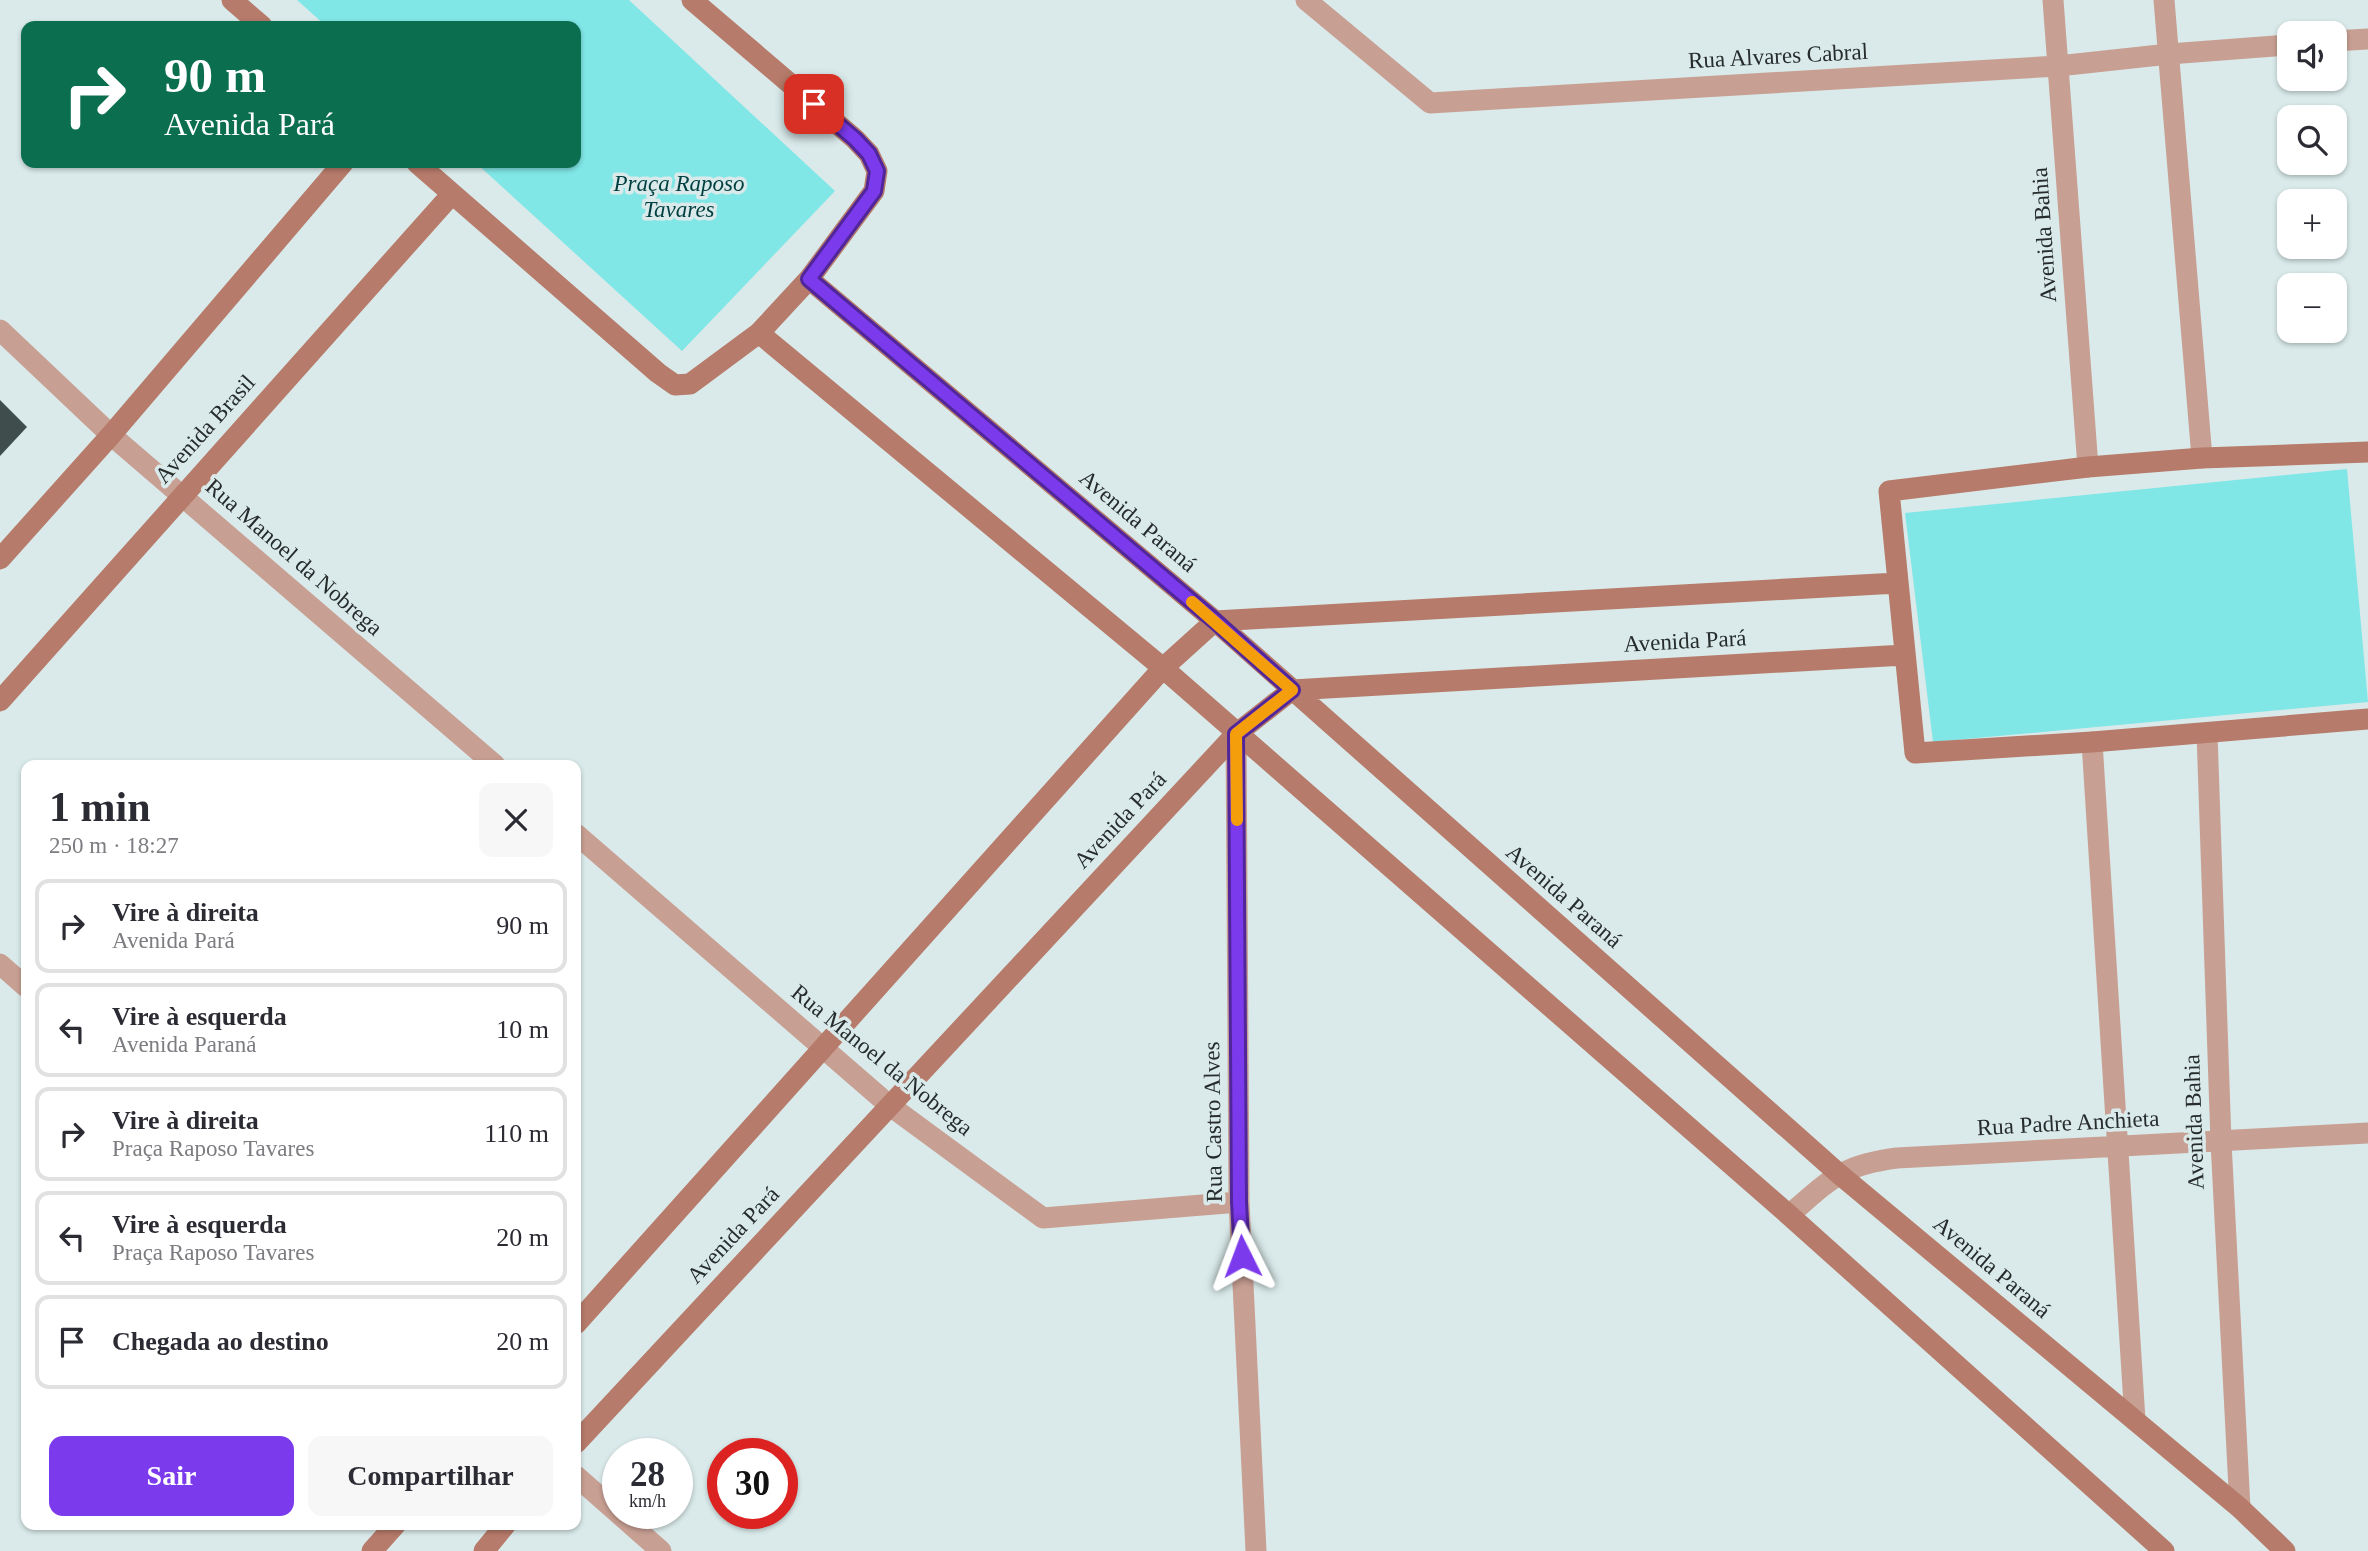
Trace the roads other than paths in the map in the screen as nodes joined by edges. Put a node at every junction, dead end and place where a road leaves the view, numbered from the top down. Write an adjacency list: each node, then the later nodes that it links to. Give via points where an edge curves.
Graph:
1 (232, 0): 6 (main road)
2 (692, 0): 15 (main road, via 855,139 877,171 874,191)
3 (1306, 0): 11 (street, Rua Alvares Cabral, via 1430,103)
4 (2053, 0): 11 (street, Avenida Bahia)
5 (2164, 0): 10 (street)
6 (256, 21)
7 (2368, 39): 8 (street)
8 (2347, 40)
9 (2277, 46): 10 (street, Rua Alvares Cabral)
10 (2169, 54): 11 (street, Rua Alvares Cabral); 20 (street)
11 (2058, 66): 21 (street, Avenida Bahia)
12 (339, 168): 18 (main road)
13 (423, 168): 14 (main road)
14 (452, 194): 17 (main road, via 675,384 690,384); 22 (main road, Avenida Brasil)
15 (809, 279): 17 (main road); 25 (main road, Avenida Paraná)
16 (0, 330): 18 (street, Rua Manoel da Nobrega)
17 (759, 333): 27 (main road)
18 (111, 435): 22 (street, Rua Manoel da Nobrega); 23 (main road)
19 (2368, 452): 20 (main road)
20 (2202, 458): 21 (main road)
21 (2088, 467): 24 (main road, via 1889,491)
22 (181, 495): 29 (main road, Avenida Brasil); 34 (street, Rua Manoel da Nobrega)
23 (0, 559)
24 (1897, 583): 25 (main road, Avenida Pará); 26 (main road)
25 (1215, 621): 27 (main road); 28 (main road, Avenida Paraná)
26 (1904, 655): 28 (main road, Avenida Pará); 33 (main road, via 1915,753)
27 (1163, 668): 32 (main road); 38 (main road)
28 (1292, 690): 32 (main road, Avenida Pará); 43 (main road, Avenida Paraná)
29 (0, 701)
30 (2368, 719): 31 (main road)
31 (2207, 733): 33 (main road); 41 (street, Avenida Bahia)
32 (1236, 734): 39 (main road, Avenida Pará); 44 (street, Rua Castro Alves); 45 (main road)
33 (2092, 742): 42 (street)
34 (489, 760)
35 (581, 838): 38 (street, Rua Manoel da Nobrega)
36 (0, 964): 37 (street)
37 (21, 983)
38 (824, 1048): 39 (street, Rua Manoel da Nobrega); 46 (main road)
39 (889, 1105): 44 (street, Rua Manoel da Nobrega, via 1042,1218); 48 (main road, Avenida Pará)
40 (2368, 1133): 41 (street, Rua Padre Anchieta)
41 (2221, 1142): 42 (street, Rua Padre Anchieta); 51 (street, Avenida Bahia)
42 (2118, 1146): 43 (street, Rua Padre Anchieta, via 1896,1158 1866,1162); 47 (street)
43 (1838, 1173): 45 (street, Rua Padre Anchieta); 47 (main road, Avenida Paraná)
44 (1239, 1202): 59 (street, Rua Castro Alves)
45 (1789, 1215): 55 (main road)
46 (581, 1318)
47 (2135, 1420): 51 (main road, Avenida Paraná)
48 (581, 1438)
49 (581, 1480): 50 (street)
50 (602, 1499)
51 (2240, 1508): 60 (main road, Avenida Paraná)
52 (636, 1529): 58 (street)
53 (391, 1530): 56 (main road)
54 (501, 1530): 57 (main road)
55 (2155, 1547)
56 (372, 1551)
57 (484, 1551)
58 (660, 1551)
59 (1256, 1551)
60 (2285, 1551)

